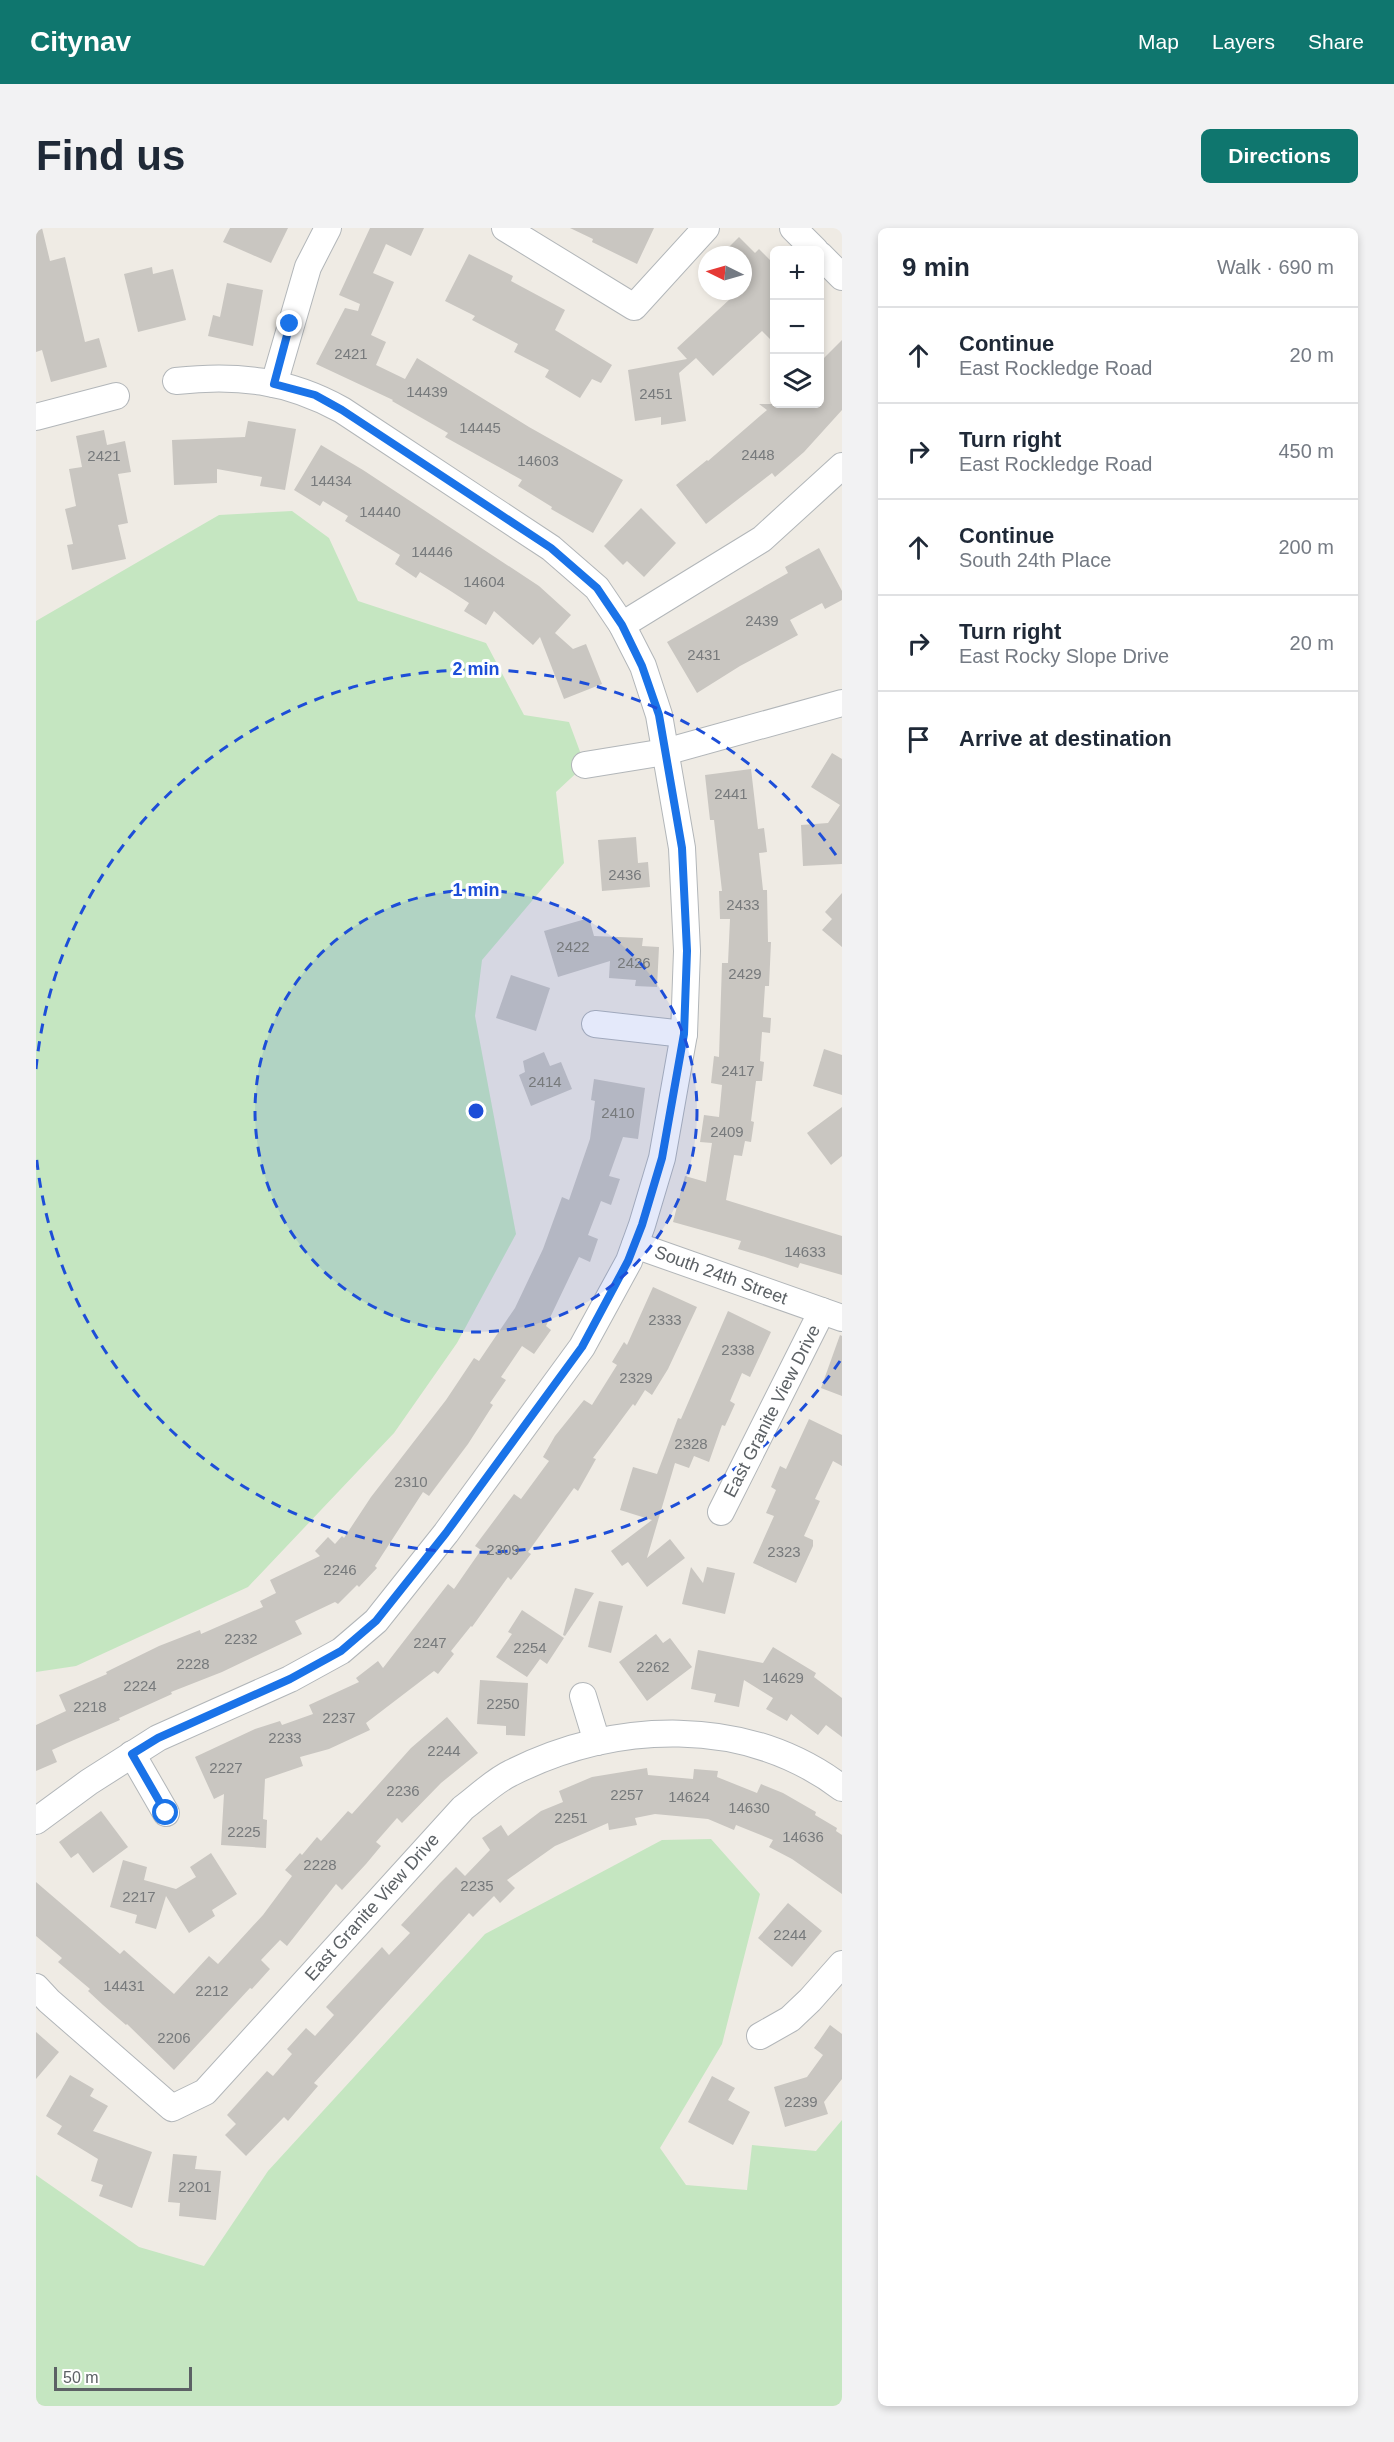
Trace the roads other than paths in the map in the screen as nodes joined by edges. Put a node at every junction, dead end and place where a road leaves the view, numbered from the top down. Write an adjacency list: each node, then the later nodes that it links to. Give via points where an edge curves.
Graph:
1 (328, 228): 9 (street, via 308,267)
2 (505, 228): 3 (street, via 634,307)
3 (706, 228)
4 (793, 228): 5 (street)
5 (811, 246)
6 (824, 260): 7 (street)
7 (842, 277)
8 (176, 381): 9 (street, via 238,377)
9 (274, 384): 13 (street, via 315,395 342,410 551,548 597,588)
10 (116, 396): 11 (street)
11 (36, 417)
12 (842, 466): 13 (street, via 762,539)
13 (622, 625): 15 (street, via 659,715)
14 (842, 703): 15 (street)
15 (665, 752): 16 (street); 18 (street, via 682,848 687,951)
16 (585, 765)
17 (595, 1024): 18 (street)
18 (684, 1034): 19 (street, via 662,1158)
19 (635, 1245): 20 (street, South 24th Street); 24 (street, via 582,1347 446,1533 376,1621 341,1651 290,1679 158,1738)
20 (832, 1315): 21 (street, East Granite View Drive)
21 (721, 1512)
22 (583, 1696): 23 (street)
23 (597, 1742): 25 (street, East Granite View Drive, via 669,1732 708,1735 794,1759); 29 (street, East Granite View Drive, via 561,1751 508,1774 463,1808 205,2092 172,2108)
24 (132, 1754): 26 (street); 27 (street)
25 (842, 1788)
26 (166, 1813)
27 (36, 1821)
28 (842, 1964): 30 (street, via 790,2019)
29 (36, 1987)
30 (760, 2036)

